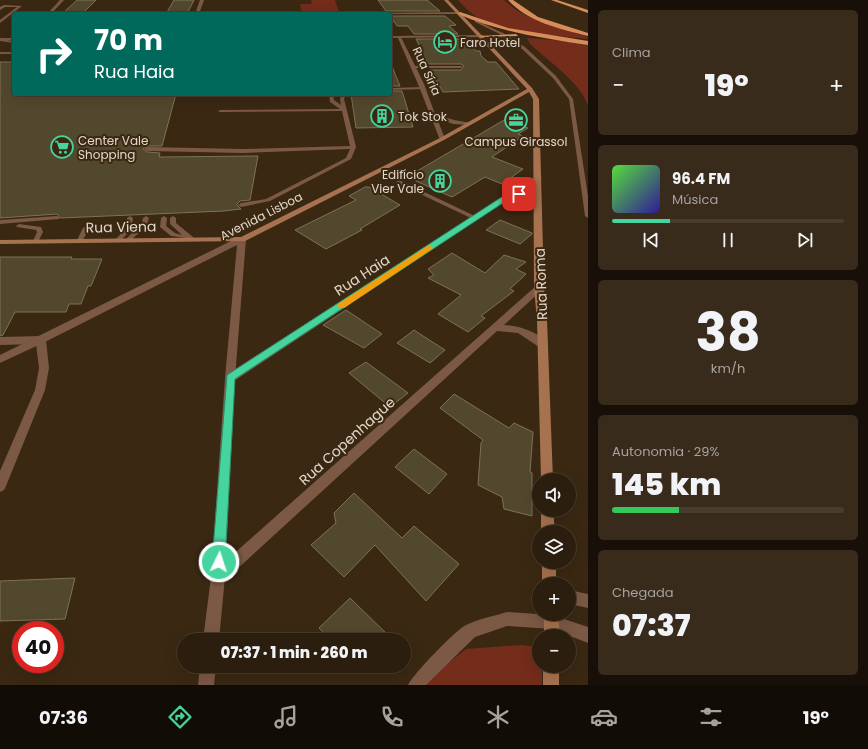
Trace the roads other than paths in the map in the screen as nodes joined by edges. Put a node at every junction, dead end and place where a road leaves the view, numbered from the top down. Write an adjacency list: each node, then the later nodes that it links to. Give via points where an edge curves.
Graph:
1 (19, 0): 8 (lane)
2 (62, 0): 12 (street)
3 (202, 0): 13 (street)
4 (446, 0): 15 (main road)
5 (510, 0): 20 (highway, via 534,17)
6 (553, 0): 14 (highway)
7 (0, 4): 8 (lane)
8 (14, 5): 9 (lane); 10 (lane, via 20,6)
9 (0, 9)
10 (12, 12)
11 (12, 12): 18 (lane)
12 (51, 12)
13 (198, 12)
14 (588, 12)
15 (460, 13): 16 (street); 17 (highway); 21 (main road)
16 (392, 14)
17 (476, 21): 19 (highway); 22 (lane)
18 (0, 22)
19 (534, 35): 22 (highway); 27 (highway)
20 (588, 35)
21 (482, 36): 22 (highway); 24 (street); 35 (main road)
22 (505, 36): 52 (lane, via 517,42 558,81 570,99)
23 (392, 37): 24 (street)
24 (399, 37): 30 (street, Rua Síria)
25 (0, 40): 26 (street)
26 (12, 40)
27 (588, 44)
28 (0, 53): 29 (lane)
29 (12, 53)
30 (414, 67): 31 (lane); 33 (street, Rua Síria)
31 (461, 67)
32 (392, 85): 33 (lane)
33 (422, 86): 34 (lane); 42 (street, Rua Síria)
34 (392, 89)
35 (530, 89): 43 (main road, Avenida Lisboa); 47 (main road, Rua Roma, via 536,99)
36 (331, 96): 38 (lane)
37 (343, 96): 40 (lane)
38 (332, 101): 39 (lane); 40 (lane)
39 (321, 109): 40 (lane); 41 (lane)
40 (345, 110): 45 (lane)
41 (220, 111)
42 (434, 115): 43 (street, Rua Síria, via 453,122); 44 (street, Rua Síria)
43 (469, 124): 44 (main road, Avenida Lisboa)
44 (442, 139): 61 (main road, Avenida Lisboa)
45 (352, 147): 46 (lane); 51 (lane, via 348,159 328,170 268,200)
46 (148, 149)
47 (538, 177): 49 (street, Rua Haia); 50 (main road, Rua Roma)
48 (399, 182): 58 (lane)
49 (510, 195): 50 (street, via 528,195); 58 (street, Rua Haia)
50 (538, 199): 65 (main road, Rua Roma)
51 (241, 205)
52 (588, 216)
53 (57, 218): 59 (lane)
54 (133, 218): 62 (lane)
55 (146, 218): 62 (lane, via 144,226 139,227 139,230)
56 (164, 218): 60 (lane, via 163,227 173,235)
57 (173, 218): 60 (lane, via 173,224)
58 (475, 218): 71 (street, Rua Haia)
59 (0, 224): 63 (lane, via 39,228)
60 (191, 238): 61 (main road, Rua Viena); 62 (main road, Rua Viena)
61 (242, 239): 67 (street, Avenida Lisboa); 71 (street)
62 (124, 240): 63 (main road, Rua Viena)
63 (36, 241): 64 (main road, Rua Viena)
64 (0, 242)
65 (539, 288): 66 (street, Rua Copenhague); 69 (main road, Rua Roma)
66 (496, 328): 69 (street, via 518,328); 74 (street, Rua Copenhague)
67 (42, 340): 68 (street); 70 (street, Avenida Lisboa); 73 (street, via 44,368 40,390)
68 (0, 341)
69 (543, 344): 72 (main road, Rua Roma)
70 (0, 360)
71 (230, 378): 74 (street)
72 (547, 473)
73 (0, 486)
74 (218, 577): 78 (street)
75 (576, 598): 76 (street)
76 (588, 601)
77 (551, 624): 79 (street); 83 (street, via 507,619 470,631)
78 (212, 633)
79 (588, 635)
80 (207, 673): 82 (street)
81 (552, 673): 84 (main road)
82 (206, 685)
83 (416, 685)
84 (552, 685)

